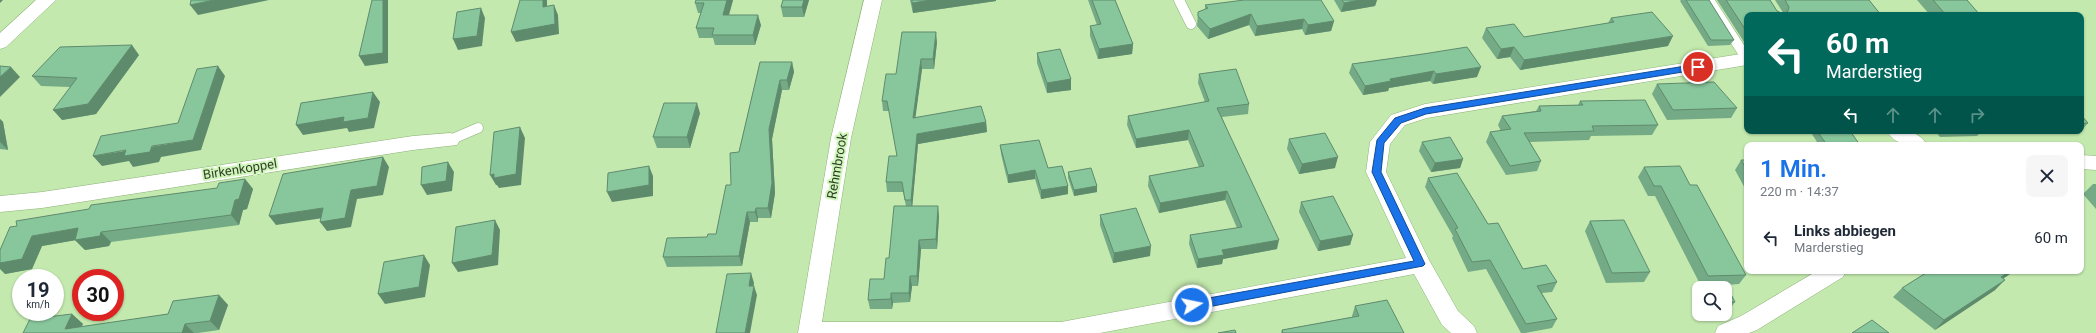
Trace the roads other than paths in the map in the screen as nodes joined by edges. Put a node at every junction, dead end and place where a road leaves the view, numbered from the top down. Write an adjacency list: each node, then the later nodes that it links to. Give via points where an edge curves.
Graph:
1 (46, 0): 2 (street); 7 (street)
2 (56, 0)
3 (873, 0): 19 (street, Rehmbrook, via 841,138)
4 (1179, 0): 6 (lane)
5 (1709, 0): 8 (lane)
6 (1191, 24)
7 (0, 43)
8 (1744, 54)
9 (1744, 59): 17 (street, via 1425,111 1398,120 1380,142 1376,172)
10 (478, 128): 12 (lane, Birkenkoppel)
11 (1901, 134): 13 (street)
12 (450, 140): 16 (street, Birkenkoppel, via 398,145 42,200)
13 (1913, 142)
14 (2084, 162): 15 (street)
15 (2096, 163)
16 (0, 204)
17 (1420, 264): 19 (street, via 1061,330); 20 (street, via 1450,318)
18 (1830, 274): 21 (street, via 1749,323)
19 (809, 332)
20 (1466, 333)
21 (1726, 333)

